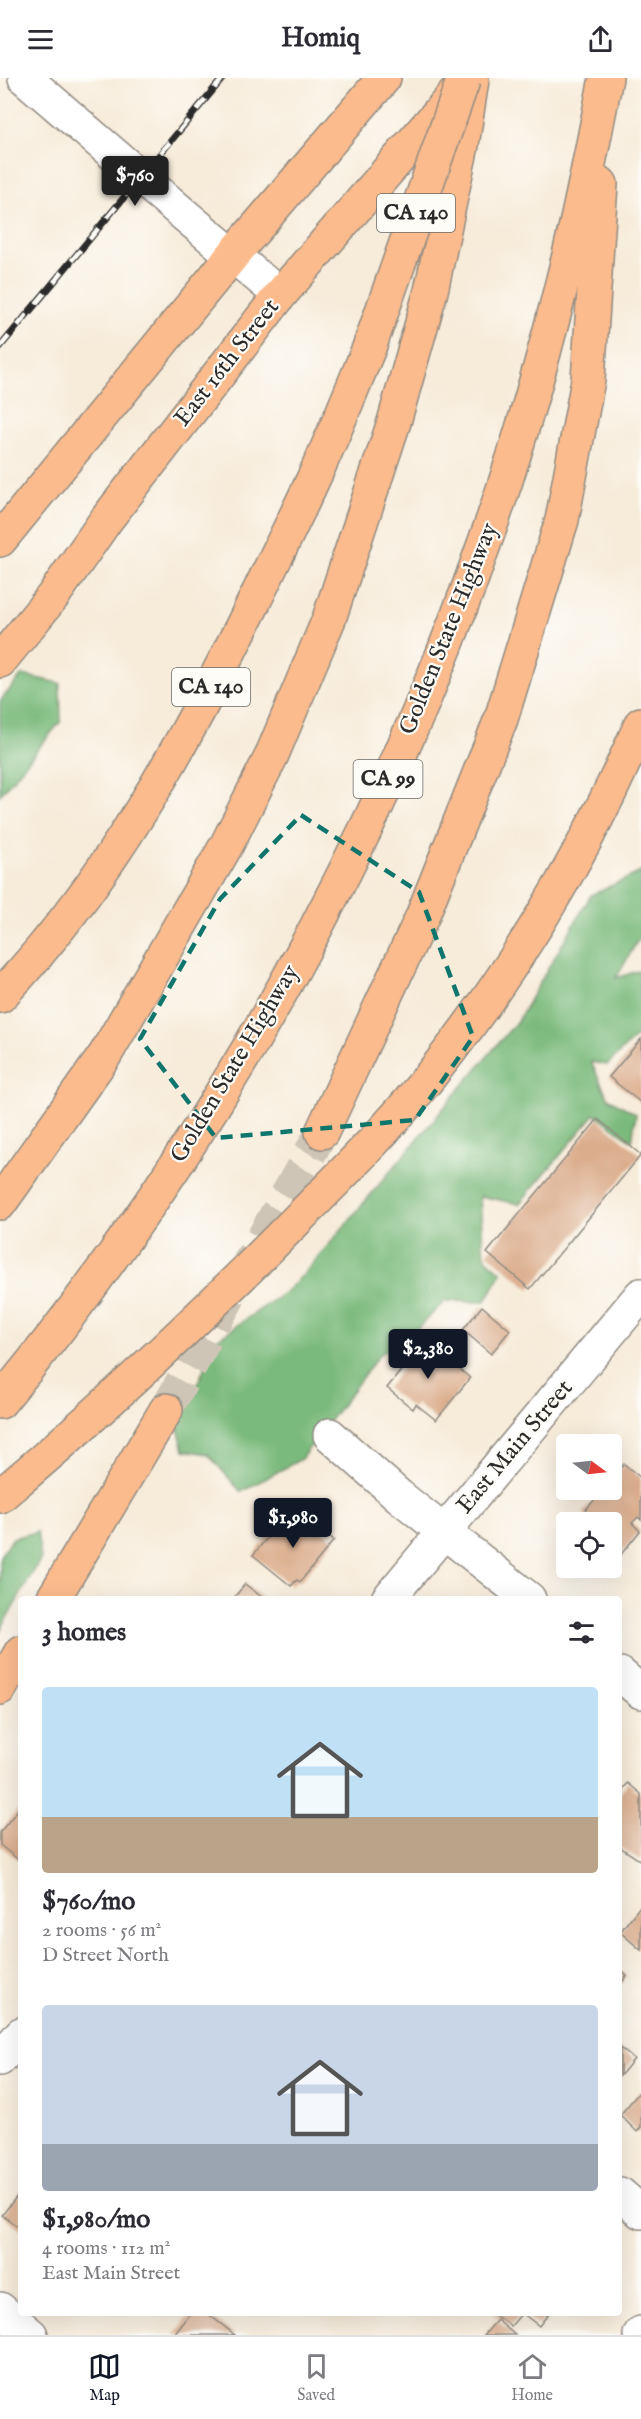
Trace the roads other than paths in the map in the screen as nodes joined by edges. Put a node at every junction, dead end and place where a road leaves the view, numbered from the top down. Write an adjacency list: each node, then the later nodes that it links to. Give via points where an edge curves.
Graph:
1 (25, 78): 6 (street)
2 (384, 78): 6 (main road)
3 (464, 78): 11 (main road, CA 140, bridge, via 369,348 316,473 233,645 178,751 111,857)
4 (471, 78): 7 (main road, East 16th Street); 13 (main road, via 462,145 431,291 394,422 332,608 271,757 226,846 105,1055)
5 (607, 78): 12 (main road, via 588,380 562,520 501,719 422,917); 15 (main road, Golden State Highway / CA 99, via 568,259 520,434 449,638 383,791 280,994 198,1130 73,1311)
6 (232, 255): 7 (street); 8 (main road)
7 (280, 295): 9 (main road, East 16th Street)
8 (0, 540)
9 (0, 661)
10 (641, 724): 18 (main road, via 569,872 510,965 407,1104 222,1294 70,1438)
11 (0, 996)
12 (321, 1132)
13 (0, 1203)
14 (641, 1295): 19 (street, East Main Street)
15 (0, 1402)
16 (166, 1410): 20 (main road)
17 (330, 1435): 19 (street)
18 (0, 1496)
19 (445, 1531): 21 (street, East Main Street); 22 (street)
20 (55, 1596)
21 (391, 1596)
22 (525, 1596)
23 (18, 1657): 25 (main road)
24 (622, 1676): 26 (street)
25 (0, 1688)
26 (641, 1692)
27 (18, 2038): 28 (street)
28 (0, 2059)
29 (622, 2196): 30 (street)
30 (641, 2212)
31 (0, 2309): 32 (street)
32 (31, 2335)

